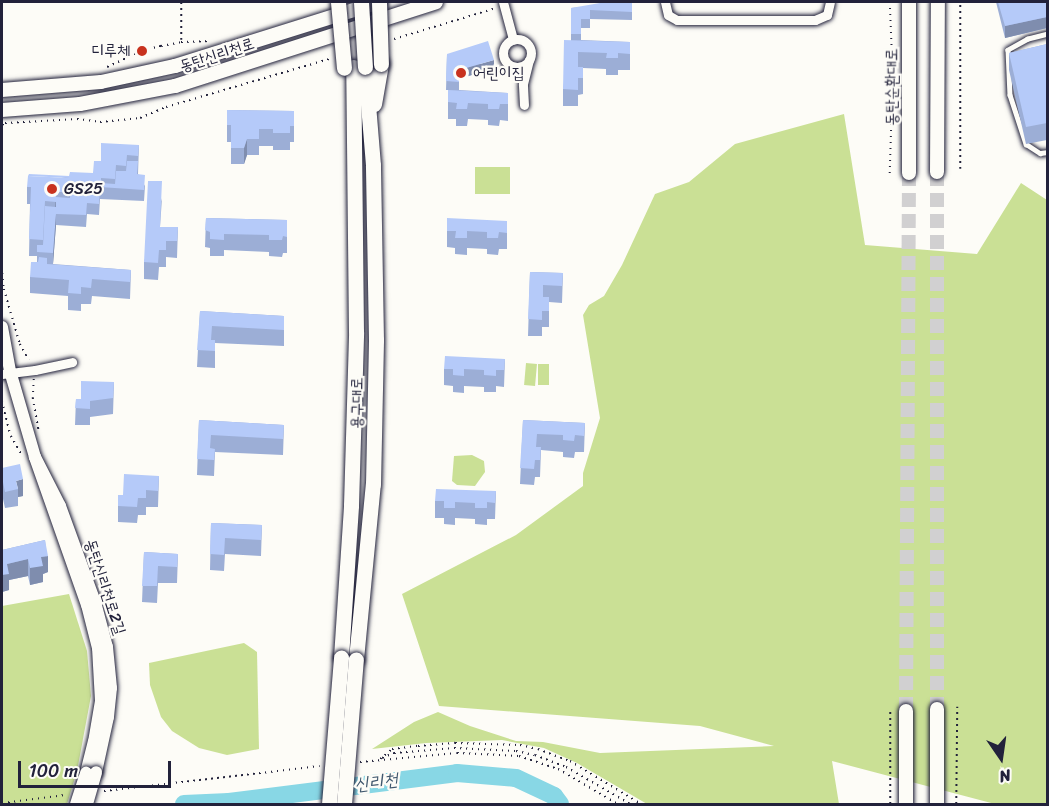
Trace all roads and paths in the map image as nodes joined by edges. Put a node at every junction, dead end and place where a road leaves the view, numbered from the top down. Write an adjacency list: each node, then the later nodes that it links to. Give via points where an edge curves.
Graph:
1 (181, 2): 18 (path)
2 (338, 2): 20 (highway, bridge)
3 (348, 2): 20 (highway, 용구대로)
4 (361, 2): 20 (highway, 용구대로, bridge)
5 (379, 2): 24 (main road, 동탄신리천로, via 175,66 101,82); 28 (highway, bridge, via 381,64)
6 (436, 2): 26 (main road, 동탄신리천로, via 175,86 80,104)
7 (665, 2): 8 (street, via 668,15 677,20 815,20 827,15)
8 (830, 2)
9 (890, 2): 33 (path)
10 (909, 2): 32 (main road, 동탄순환대로)
11 (938, 2): 31 (main road)
12 (960, 2): 30 (path)
13 (504, 3): 15 (path); 16 (street)
14 (1047, 34): 29 (lane, via 1008,50 1011,95 1026,144 1040,153)
15 (392, 40)
16 (513, 40): 19 (street, via 522,40 529,46); 21 (street, via 503,53)
17 (216, 41): 18 (path)
18 (181, 42): 22 (path, via 142,51)
19 (529, 60): 21 (street, via 522,66); 23 (street)
20 (350, 65): 27 (path, via 166,107 140,118); 28 (highway, 용구대로); 43 (highway, 용구대로, via 356,332)
21 (513, 66): 23 (street)
22 (100, 71)
23 (523, 84): 25 (street)
24 (2, 90)
25 (524, 105)
26 (2, 110)
27 (2, 125)
28 (370, 125): 43 (highway, 용구대로, via 376,340 373,484)
29 (1047, 152)
30 (960, 169)
31 (937, 172)
32 (909, 173)
33 (890, 174)
34 (2, 267): 36 (path, via 4,289 20,344)
35 (2, 327): 38 (street, 동탄신리천로2길)
36 (29, 359)
37 (72, 362): 38 (street)
38 (6, 373): 42 (street, 동탄신리천로2길)
39 (35, 385): 40 (path)
40 (33, 398)
41 (2, 401): 42 (path, via 11,436)
42 (30, 458): 51 (street, 동탄신리천로2길, via 87,605 98,648 101,701)
43 (349, 658): 56 (highway, 용구대로, bridge); 57 (highway, 용구대로, bridge)
44 (957, 708): 66 (path)
45 (937, 709): 65 (main road)
46 (890, 711): 63 (path)
47 (906, 711): 64 (main road)
48 (379, 760): 49 (path); 60 (path, via 468,753 519,756 558,769); 61 (path, via 394,753 454,748 516,751 566,767); 62 (path, via 392,749 418,746 520,745 570,761)
49 (355, 762)
50 (320, 766): 52 (path)
51 (91, 772): 53 (street, 동탄신리천로2길, bridge); 55 (street, 동탄신리천로2길, bridge)
52 (96, 792)
53 (74, 800): 54 (path)
54 (2, 803)
55 (87, 804)
56 (329, 804)
57 (344, 804)
58 (466, 804): 59 (path)
59 (486, 804)
60 (618, 804)
61 (630, 804)
62 (641, 804)
63 (890, 804)
64 (906, 804)
65 (937, 804)
66 (956, 804)

